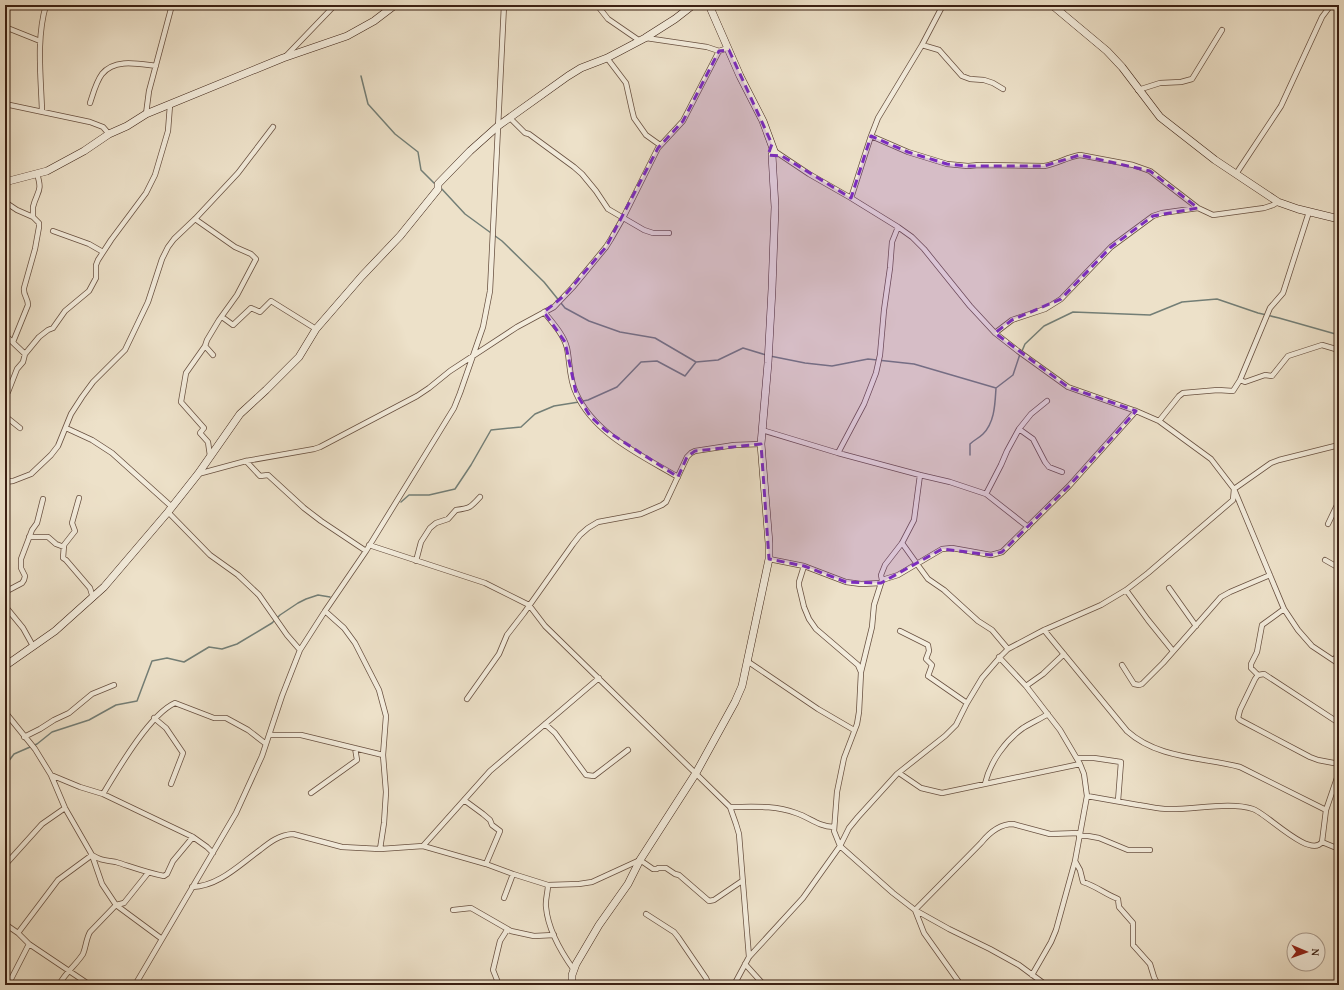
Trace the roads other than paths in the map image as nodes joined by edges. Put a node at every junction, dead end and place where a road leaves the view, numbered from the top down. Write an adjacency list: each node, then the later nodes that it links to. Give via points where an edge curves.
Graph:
1 (46, 5): 15 (street)
2 (172, 5): 21 (street)
3 (335, 5): 19 (street)
4 (395, 5): 19 (street, via 374,21 346,36)
5 (504, 5): 30 (street)
6 (596, 5): 14 (street, via 608,19)
7 (693, 5): 14 (street)
8 (709, 5): 17 (street)
9 (943, 5): 16 (street)
10 (1052, 5): 23 (street, via 1107,51)
11 (1331, 5): 37 (street, via 1322,17 1281,106)
12 (5, 27): 15 (street)
13 (1222, 30): 23 (street, via 1192,79 1160,83)
14 (643, 39): 18 (street); 20 (street)
15 (40, 41): 27 (street)
16 (922, 45): 22 (street, via 939,50 962,76 984,80); 33 (street, via 878,118)
17 (728, 48): 18 (street); 35 (street, via 762,121)
18 (719, 51): 34 (street, via 683,121)
19 (283, 58): 26 (street)
20 (607, 58): 29 (street, via 568,76); 34 (street, via 626,83 634,118 646,135)
21 (156, 66): 24 (street, via 125,63 109,68 98,81); 28 (street)
22 (1003, 89)
23 (1138, 90): 37 (street, via 1160,117)
24 (90, 103)
25 (5, 104): 27 (street)
26 (170, 105): 28 (street); 51 (street, via 168,131 155,175 141,201)
27 (42, 111): 32 (street, via 98,125)
28 (146, 114): 32 (street)
29 (510, 118): 30 (street); 45 (street, via 525,133 582,174 605,207)
30 (498, 126): 54 (street, via 438,186 388,250); 62 (street, via 490,291 483,327)
31 (273, 127): 46 (street, via 238,173)
32 (109, 134): 36 (street, via 84,151)
33 (871, 136): 39 (street); 42 (street, via 908,152 954,165 1044,166 1080,155 1133,165 1150,171)
34 (660, 145): 45 (street)
35 (774, 154): 39 (street); 72 (street, via 775,207 770,346)
36 (37, 174): 38 (street); 44 (street, via 40,191 33,206)
37 (1236, 174): 41 (street)
38 (5, 182)
39 (851, 198): 48 (street)
40 (5, 202): 44 (street)
41 (1278, 202): 42 (street, via 1264,208 1216,215); 43 (street)
42 (1198, 208): 55 (street, via 1153,216 1111,247 1061,299 1045,309 1012,320)
43 (1309, 212): 47 (street); 63 (street, via 1283,293 1270,308)
44 (33, 217): 57 (street, via 39,223 39,227 23,293 28,299 28,305)
45 (623, 218): 50 (street, via 653,233); 52 (street, via 606,247 573,287 554,307)
46 (195, 219): 53 (street, via 235,248 252,254 256,259); 70 (street, via 168,246 148,302 125,350 93,382 71,414)
47 (1339, 219)
48 (898, 227): 55 (street, via 912,236); 75 (street, via 892,242 876,373)
49 (53, 231): 51 (street)
50 (669, 233)
51 (103, 252): 60 (street, via 96,266 96,278 89,291 65,311 53,328 39,337)
52 (544, 312): 62 (street); 81 (street, via 565,342 576,393 590,416 626,446)
53 (222, 317): 54 (street, via 233,325 251,308 260,312 271,302); 58 (street)
54 (316, 329): 76 (street, via 299,357 240,414)
55 (995, 332): 66 (street, via 1068,387)
56 (5, 335): 57 (street)
57 (13, 342): 60 (street)
58 (205, 346): 61 (street); 76 (street, via 186,373 181,402 204,428 200,433 208,442)
59 (1339, 350): 63 (street, via 1322,345 1288,356 1272,376 1265,375 1245,382)
60 (25, 354): 64 (street)
61 (213, 355)
62 (473, 357): 77 (street, via 417,396 320,447); 94 (street, via 454,408)
63 (1240, 380): 68 (street, via 1233,390 1183,393)
64 (5, 395)
65 (1047, 401): 71 (street, via 1031,414)
66 (1136, 411): 68 (street); 91 (street, via 1069,486)
67 (5, 416): 69 (street)
68 (1159, 421): 83 (street, via 1211,459)
69 (20, 428)
70 (66, 428): 82 (street, via 58,446 31,474); 89 (street, via 112,453)
71 (1019, 429): 78 (street, via 1033,439 1049,467); 84 (street)
72 (762, 430): 73 (street); 75 (street)
73 (761, 444): 81 (street, via 695,451 687,457); 97 (street)
74 (1339, 445): 83 (street, via 1271,463)
75 (838, 453): 80 (street)
76 (210, 456): 79 (street)
77 (246, 461): 79 (street); 96 (street, via 260,476 268,475 304,508)
78 (1062, 472)
79 (198, 474): 89 (street)
80 (920, 475): 84 (street); 93 (street, via 914,520)
81 (678, 477): 109 (street, via 662,505 641,514 598,522 588,528 573,544)
82 (5, 482)
83 (1234, 490): 103 (street); 106 (street, via 1233,500)
84 (986, 494): 91 (street)
85 (480, 497): 99 (street, via 472,506 456,510 448,519 430,528 421,542)
86 (79, 498): 95 (street, via 72,523 75,531)
87 (43, 499): 92 (street, via 37,523)
88 (1339, 501): 90 (street)
89 (170, 510): 108 (street); 118 (street, via 210,555 238,575 259,595)
90 (1328, 524)
91 (1028, 527): 100 (street, via 996,555 946,548)
92 (29, 537): 95 (street, via 48,537); 107 (street, via 20,563 24,580)
93 (902, 543): 100 (street); 104 (street, via 885,565)
94 (369, 545): 96 (street); 99 (street)
95 (64, 547): 108 (street, via 63,558 90,588)
96 (366, 551): 112 (street)
97 (769, 559): 101 (street); 124 (street)
98 (1325, 560): 102 (street)
99 (416, 561): 109 (street, via 485,583)
100 (917, 564): 104 (street); 117 (street, via 928,579 992,630)
101 (804, 566): 104 (street, via 846,582); 128 (street, via 799,586 810,619 816,629 858,665)
102 (1339, 568)
103 (1270, 575): 111 (street); 113 (street, via 1221,597)
104 (881, 582): 128 (street, via 874,605)
105 (1169, 588): 113 (street)
106 (1126, 590): 114 (street, via 1101,605); 119 (street)
107 (5, 592)
108 (93, 598): 116 (street)
109 (529, 605): 130 (street, via 545,626); 133 (street)
110 (5, 606): 116 (street)
111 (1284, 609): 123 (street, via 1312,646); 129 (street, via 1262,624 1258,652 1251,664 1251,668)
112 (324, 611): 118 (street); 146 (street, via 350,635 379,690 386,716)
113 (1196, 626): 119 (street)
114 (1044, 630): 117 (street); 121 (street)
115 (900, 631): 134 (street, via 928,645 926,659 932,665 928,676)
116 (34, 646): 127 (street)
117 (1008, 649): 122 (street)
118 (300, 650): 141 (street)
119 (1173, 651): 126 (street, via 1139,685 1134,684)
120 (1339, 653): 123 (street)
121 (1064, 654): 132 (street); 163 (street, via 1135,738 1186,758 1240,768)
122 (1000, 657): 132 (street); 134 (street, via 982,678)
123 (1334, 660): 125 (street)
124 (747, 661): 140 (street); 151 (street, via 742,686 735,702)
125 (1339, 664)
126 (1122, 665)
127 (5, 666)
128 (862, 672): 140 (street, via 859,712)
129 (1258, 675): 138 (street, via 1264,674); 149 (street, via 1238,718 1310,757)
130 (599, 678): 139 (street); 151 (street)
131 (114, 685): 142 (street, via 92,694 69,713)
132 (1026, 686): 136 (street)
133 (467, 699)
134 (967, 703): 152 (street, via 956,725)
135 (5, 712): 142 (street)
136 (1048, 714): 147 (street); 155 (street, via 1023,729 1008,743 994,761)
137 (154, 718): 143 (street, via 175,703 214,718 226,718); 154 (street, via 166,728 183,753); 157 (street)
138 (1339, 723)
139 (545, 724): 145 (street, via 589,776 594,776); 159 (street, via 490,771)
140 (854, 730): 164 (street, via 842,767)
141 (269, 734): 143 (street); 144 (street, via 301,735)
142 (24, 737): 153 (street, via 35,749)
143 (266, 744): 173 (street, via 236,813)
144 (355, 748): 146 (street); 156 (street, via 357,760)
145 (628, 750)
146 (383, 754): 170 (street, via 386,792)
147 (1078, 758): 148 (street); 160 (street, via 1121,762)
148 (1080, 764): 155 (street); 158 (street)
149 (1339, 764)
150 (1339, 772): 163 (street)
151 (696, 773): 161 (street); 175 (street)
152 (899, 773): 155 (street, via 921,788 942,793); 169 (street, via 849,828)
153 (51, 775): 157 (street); 162 (street)
154 (170, 784)
155 (985, 784)
156 (311, 793)
157 (103, 794): 166 (street)
158 (1087, 796): 160 (street); 165 (street)
159 (464, 800): 168 (street); 177 (street, via 500,830)
160 (1118, 801): 167 (street, via 1168,809 1248,807 1261,813 1303,843 1315,846)
161 (730, 807): 164 (street, via 774,807 796,813 821,826); 181 (street, via 739,834)
162 (65, 808): 174 (street); 178 (street, via 42,824)
163 (1326, 810): 167 (street)
164 (834, 827): 169 (street)
165 (1079, 835): 172 (street, via 1099,838 1128,850); 176 (street); 187 (street, via 1050,834 1013,824 1000,827 988,834)
166 (193, 837): 173 (street); 179 (street, via 166,875)
167 (1322, 842): 171 (street)
168 (422, 846): 170 (street); 177 (street)
169 (840, 846): 187 (street); 195 (street, via 803,898)
170 (380, 849): 183 (street, via 342,847 287,834 274,838 222,879 205,886)
171 (1339, 849)
172 (1150, 850)
173 (213, 853): 183 (street)
174 (92, 855): 179 (street, via 101,861 114,862); 185 (street, via 102,884); 191 (street, via 58,880)
175 (640, 860): 181 (street, via 653,869 666,868 678,875 709,901); 182 (street, via 592,882); 197 (street, via 628,884 599,925)
176 (1075, 861): 199 (street, via 1056,930); 211 (street, via 1083,882 1118,899 1119,907 1133,923 1133,944 1150,964)
177 (486, 864): 180 (street)
178 (5, 865)
179 (148, 873): 185 (street, via 124,903)
180 (514, 874): 182 (street); 184 (street)
181 (742, 881): 195 (street)
182 (548, 885): 192 (street, via 546,909)
183 (192, 887): 193 (street)
184 (504, 898)
185 (116, 905): 193 (street); 198 (street, via 87,936 83,954)
186 (453, 910): 190 (street, via 471,908)
187 (915, 910): 199 (street, via 1019,965); 209 (street, via 924,933)
188 (646, 914): 206 (street, via 674,932)
189 (5, 924): 191 (street)
190 (507, 930): 192 (street, via 534,936); 204 (street, via 500,941 493,970)
191 (18, 934): 194 (street)
192 (554, 935): 197 (street, via 563,955)
193 (162, 939): 203 (street)
194 (29, 944): 198 (street); 200 (street)
195 (749, 957): 196 (street)
196 (745, 964): 207 (street); 208 (street)
197 (574, 970): 205 (street)
198 (70, 972): 201 (street, via 62,978); 202 (street)
199 (1032, 975): 210 (street)
200 (8, 985)
201 (59, 985)
202 (90, 985)
203 (136, 985)
204 (499, 985)
205 (572, 985)
206 (709, 985)
207 (734, 985)
208 (764, 985)
209 (961, 985)
210 (1046, 985)
211 (1158, 985)

